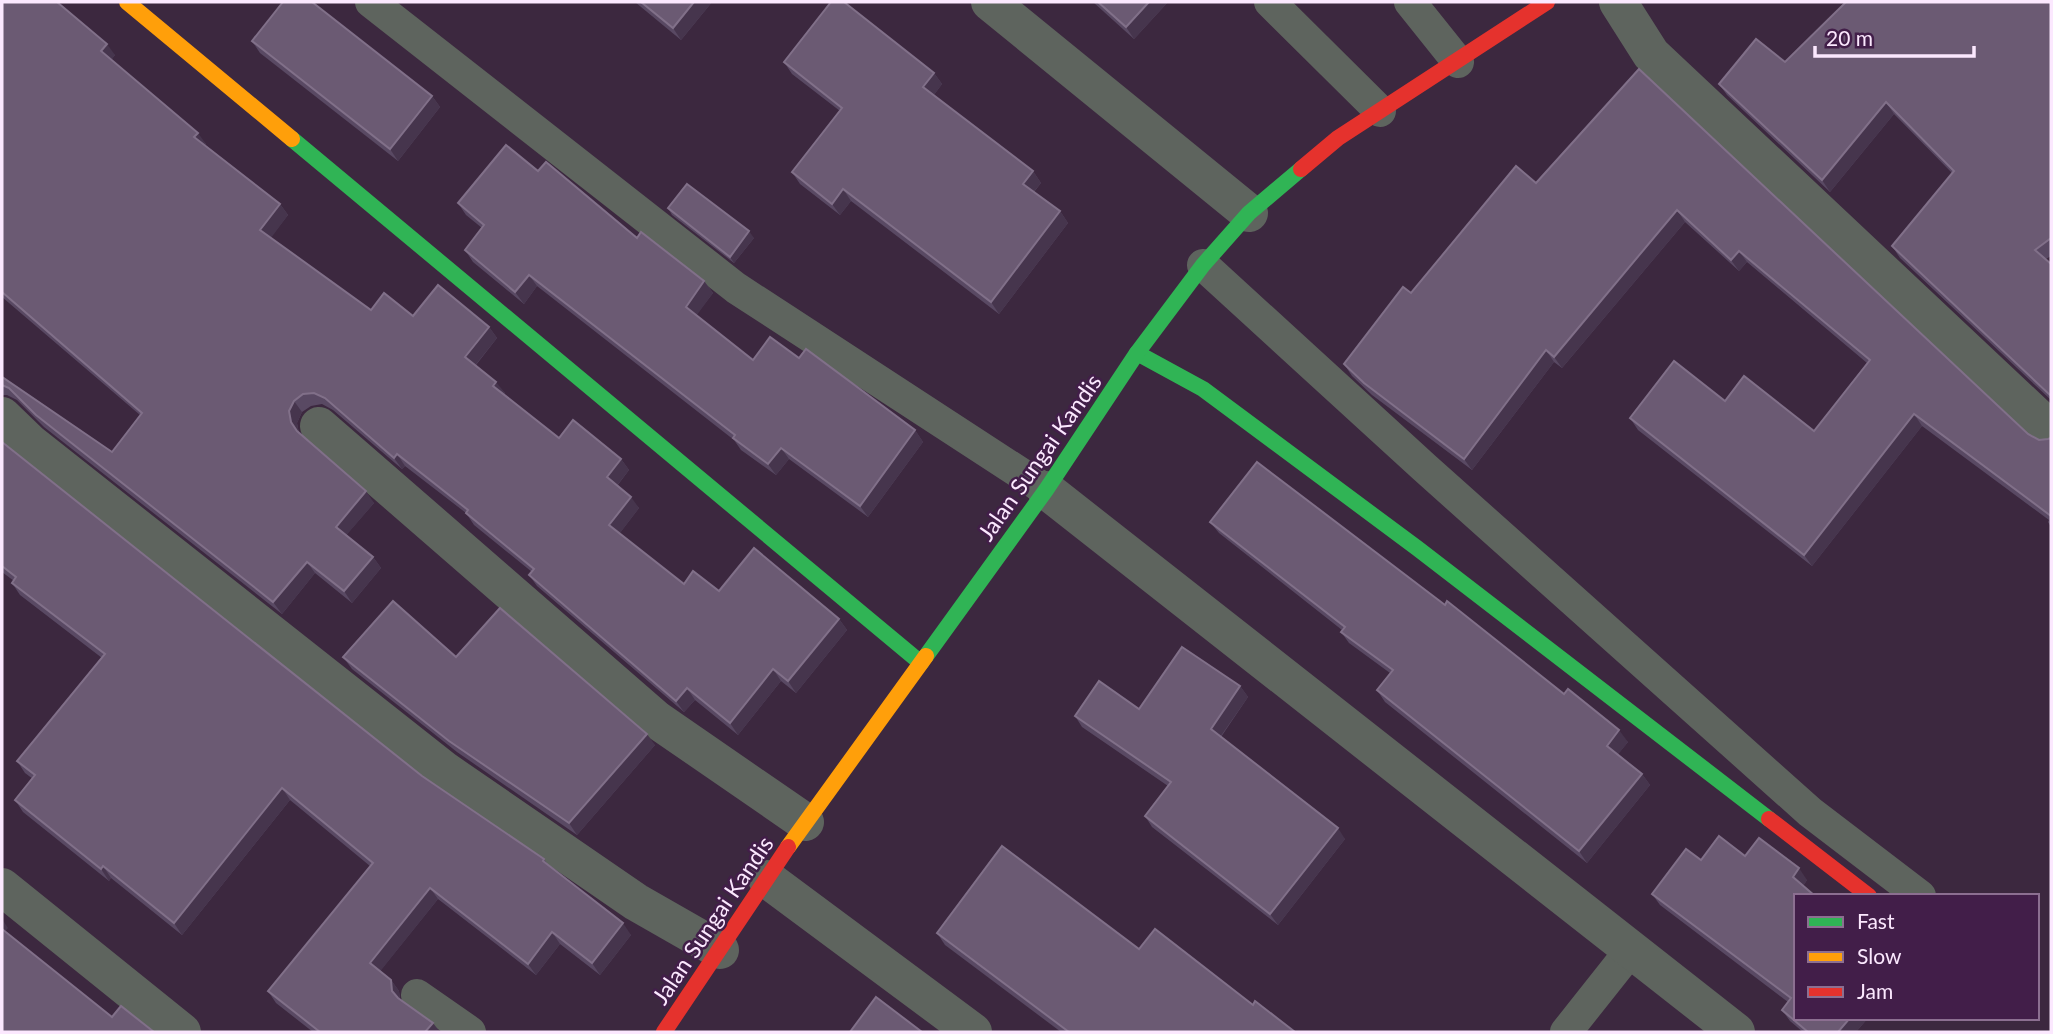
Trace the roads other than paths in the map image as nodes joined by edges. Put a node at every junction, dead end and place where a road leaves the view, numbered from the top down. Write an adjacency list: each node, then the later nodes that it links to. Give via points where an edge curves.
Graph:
1 (127, 2): 17 (street)
2 (371, 2): 16 (lane, via 736,288)
3 (990, 2): 10 (street)
4 (1270, 2): 9 (lane)
5 (1410, 2): 8 (lane)
6 (1547, 2): 8 (street, Jalan Sungai Kandis)
7 (1618, 2): 15 (street, via 1651,54)
8 (1458, 62): 9 (street, Jalan Sungai Kandis)
9 (1380, 111): 10 (street, Jalan Sungai Kandis, via 1338,138)
10 (1249, 213): 11 (street, Jalan Sungai Kandis)
11 (1203, 265): 12 (street, Jalan Sungai Kandis); 22 (lane, via 1810,812)
12 (1137, 353): 16 (street, Jalan Sungai Kandis); 21 (street, via 1214,397)
13 (2, 416): 23 (street, via 41,452 444,770 636,902)
14 (319, 425): 18 (street, via 657,720)
15 (2051, 430)
16 (1046, 490): 17 (street, Jalan Sungai Kandis); 24 (street)
17 (921, 663): 18 (street, Jalan Sungai Kandis)
18 (805, 822): 19 (street, Jalan Sungai Kandis)
19 (767, 879): 23 (street, Jalan Sungai Kandis); 29 (street)
20 (2, 887): 26 (street)
21 (1866, 894)
22 (1917, 894)
23 (720, 950): 28 (street, Jalan Sungai Kandis)
24 (1631, 950): 30 (lane); 31 (street)
25 (417, 995): 27 (lane)
26 (183, 1032)
27 (470, 1032)
28 (664, 1032)
29 (972, 1032)
30 (1566, 1032)
31 (1736, 1032)

